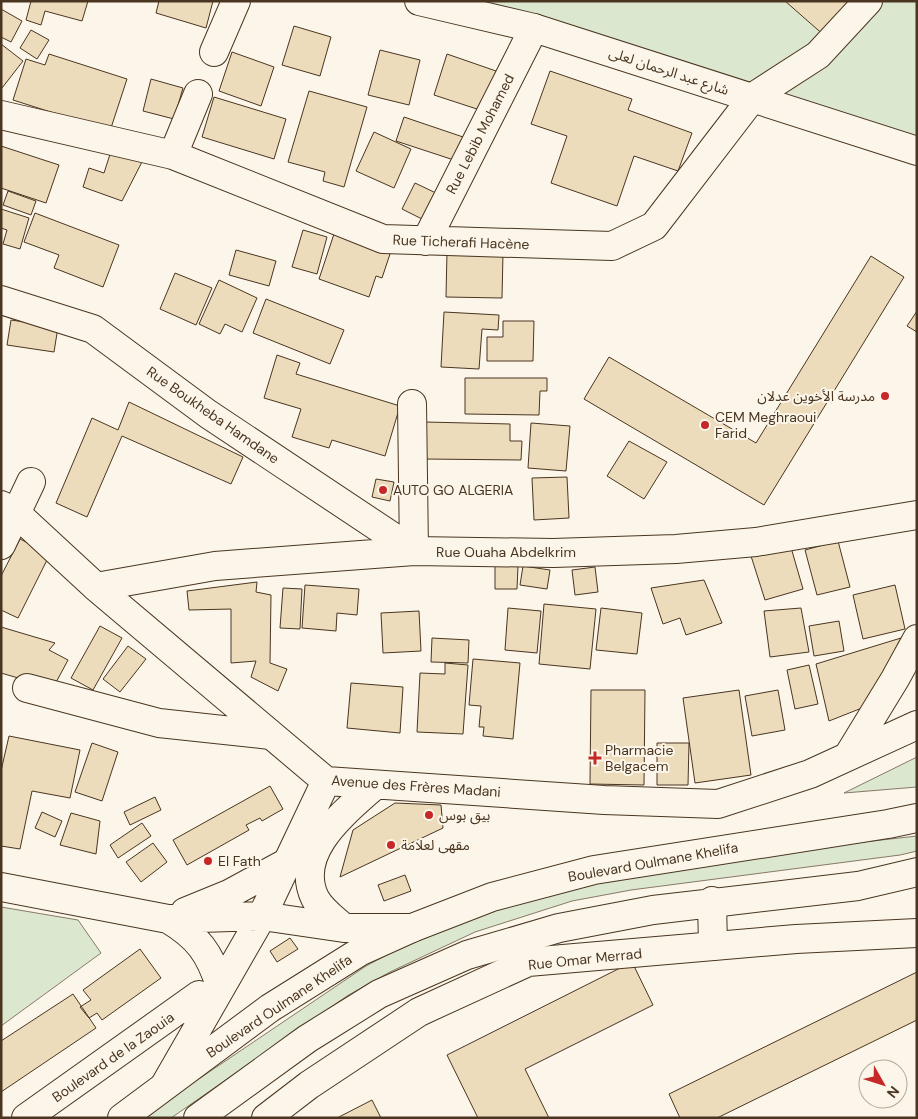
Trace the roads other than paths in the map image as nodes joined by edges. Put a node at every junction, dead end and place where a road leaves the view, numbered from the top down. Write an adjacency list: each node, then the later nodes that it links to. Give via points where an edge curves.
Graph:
1 (236, 1): 5 (street)
2 (419, 1): 4 (street, شارع عبد الرحمان لعلى)
3 (868, 1): 7 (street, Rue Ticherafi Hacène, via 818,55)
4 (534, 28): 7 (street, شارع عبد الرحمان لعلى); 11 (street, Rue Lebib Mohamed)
5 (214, 52)
6 (198, 94): 10 (street)
7 (753, 97): 9 (street, شارع عبد الرحمان لعلى); 11 (street, Rue Ticherafi Hacène, via 654,226 612,246)
8 (1, 115): 10 (street, Rue Ticherafi Hacène)
9 (917, 151)
10 (173, 155): 11 (street, Rue Ticherafi Hacène, via 383,239)
11 (426, 241)
12 (1, 300): 18 (street, Rue Boukheba Hamdane, via 93,329 208,414)
13 (412, 404): 18 (street)
14 (31, 482): 15 (street)
15 (9, 510): 17 (street); 19 (street, Avenue des Frères Madani)
16 (917, 515): 18 (street, Rue Ouaha Abdelkrim, via 756,542 676,549 553,553)
17 (1, 545)
18 (414, 552): 19 (street, Rue Ouaha Abdelkrim, via 215,566)
19 (96, 587): 23 (street, Avenue des Frères Madani)
20 (917, 639): 24 (street)
21 (28, 688): 23 (street, via 159,723)
22 (917, 725): 24 (street, Avenue des Frères Madani)
23 (270, 735): 25 (street, Avenue des Frères Madani)
24 (848, 756): 26 (street, Avenue des Frères Madani, via 810,774 718,804)
25 (326, 781): 26 (street, Avenue des Frères Madani); 28 (street)
26 (374, 786): 34 (street, via 323,836 311,871 315,898)
27 (917, 818): 35 (street, Boulevard Oulmane Khelifa, via 594,870 492,897)
28 (286, 863): 32 (street); 33 (street, via 229,894)
29 (917, 872): 31 (street, via 858,886)
30 (1, 887): 33 (street)
31 (712, 901): 37 (street); 42 (street, via 559,928 467,955 379,994 307,1039)
32 (262, 916): 33 (street); 34 (street); 38 (street)
33 (168, 919): 38 (street, via 187,930 214,965)
34 (344, 928): 35 (street)
35 (412, 928): 39 (street, Boulevard Oulmane Khelifa, via 361,951 270,1008)
36 (917, 933): 37 (street, Rue Omar Merrad)
37 (713, 946): 43 (street, Rue Omar Merrad, via 528,962 419,1012 309,1085)
38 (210, 991): 39 (street); 40 (street, Boulevard de la Zaouia)
39 (165, 1085): 41 (street, Boulevard Oulmane Khelifa)
40 (26, 1118)
41 (122, 1118)
42 (198, 1118)
43 (266, 1118)

